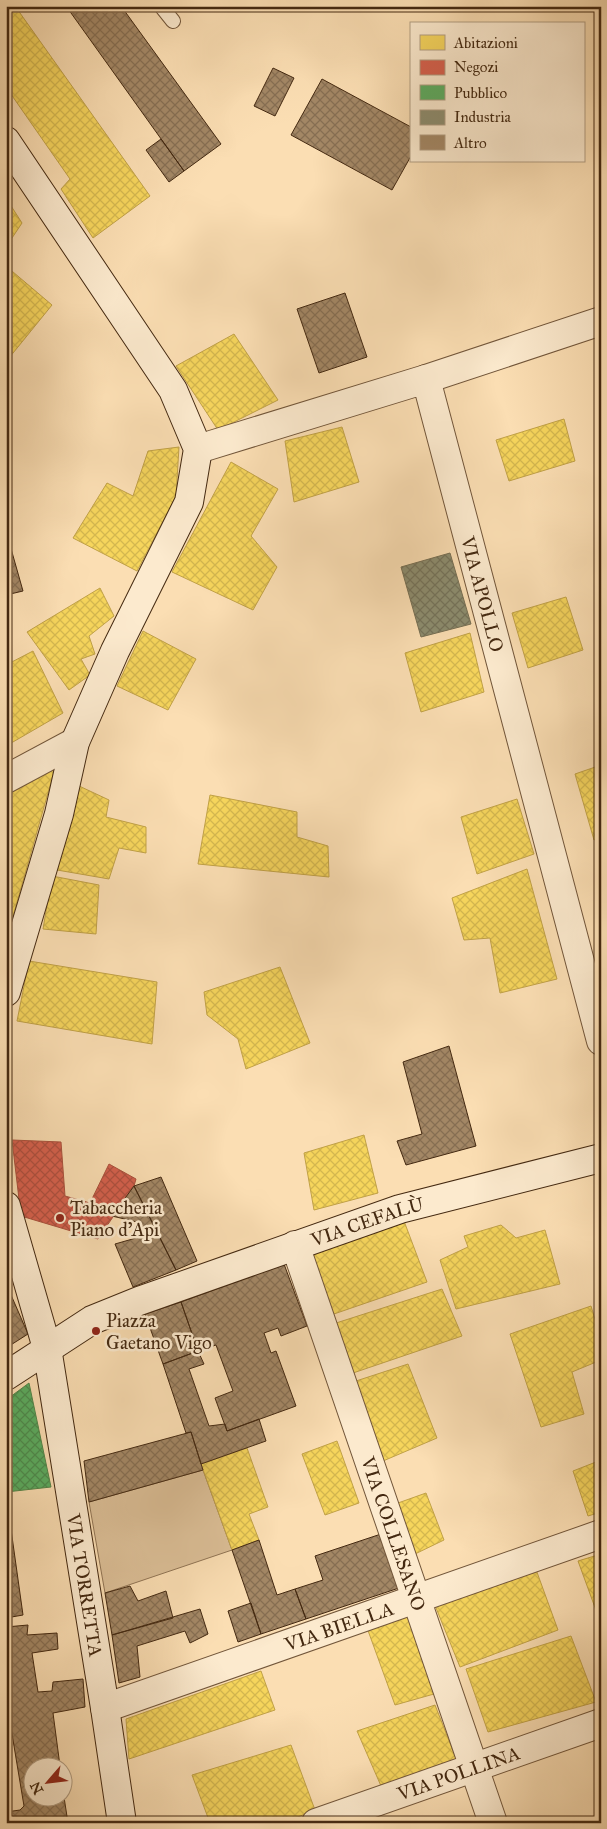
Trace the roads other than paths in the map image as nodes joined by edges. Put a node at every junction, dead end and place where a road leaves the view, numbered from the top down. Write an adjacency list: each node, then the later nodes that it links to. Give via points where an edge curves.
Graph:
1 (161, 6): 2 (lane)
2 (173, 21)
3 (6, 141): 6 (street, via 173,390)
4 (601, 321): 5 (street)
5 (426, 379): 6 (street); 10 (street, VIA APOLLO)
6 (198, 448): 7 (street, via 189,502 115,651)
7 (75, 742): 8 (street); 9 (street, via 59,814)
8 (6, 779)
9 (6, 992)
10 (601, 1041)
11 (601, 1158): 13 (street, VIA CEFALÙ, via 400,1209)
12 (6, 1206): 14 (street, VIA TORRETTA)
13 (295, 1245): 14 (street, VIA CEFALÙ, via 92,1320); 17 (street, VIA COLLESANO)
14 (47, 1348): 15 (street, VIA CEFALÙ); 18 (street, VIA TORRETTA)
15 (6, 1376)
16 (601, 1534): 17 (street, VIA BIELLA)
17 (416, 1598): 18 (street, VIA BIELLA); 20 (street, VIA COLLESANO)
18 (105, 1708): 21 (street, VIA TORRETTA)
19 (601, 1723): 20 (street, VIA POLLINA)
20 (474, 1767): 22 (street, VIA POLLINA); 23 (street, VIA COLLESANO)
21 (122, 1823)
22 (316, 1823)
23 (493, 1823)

